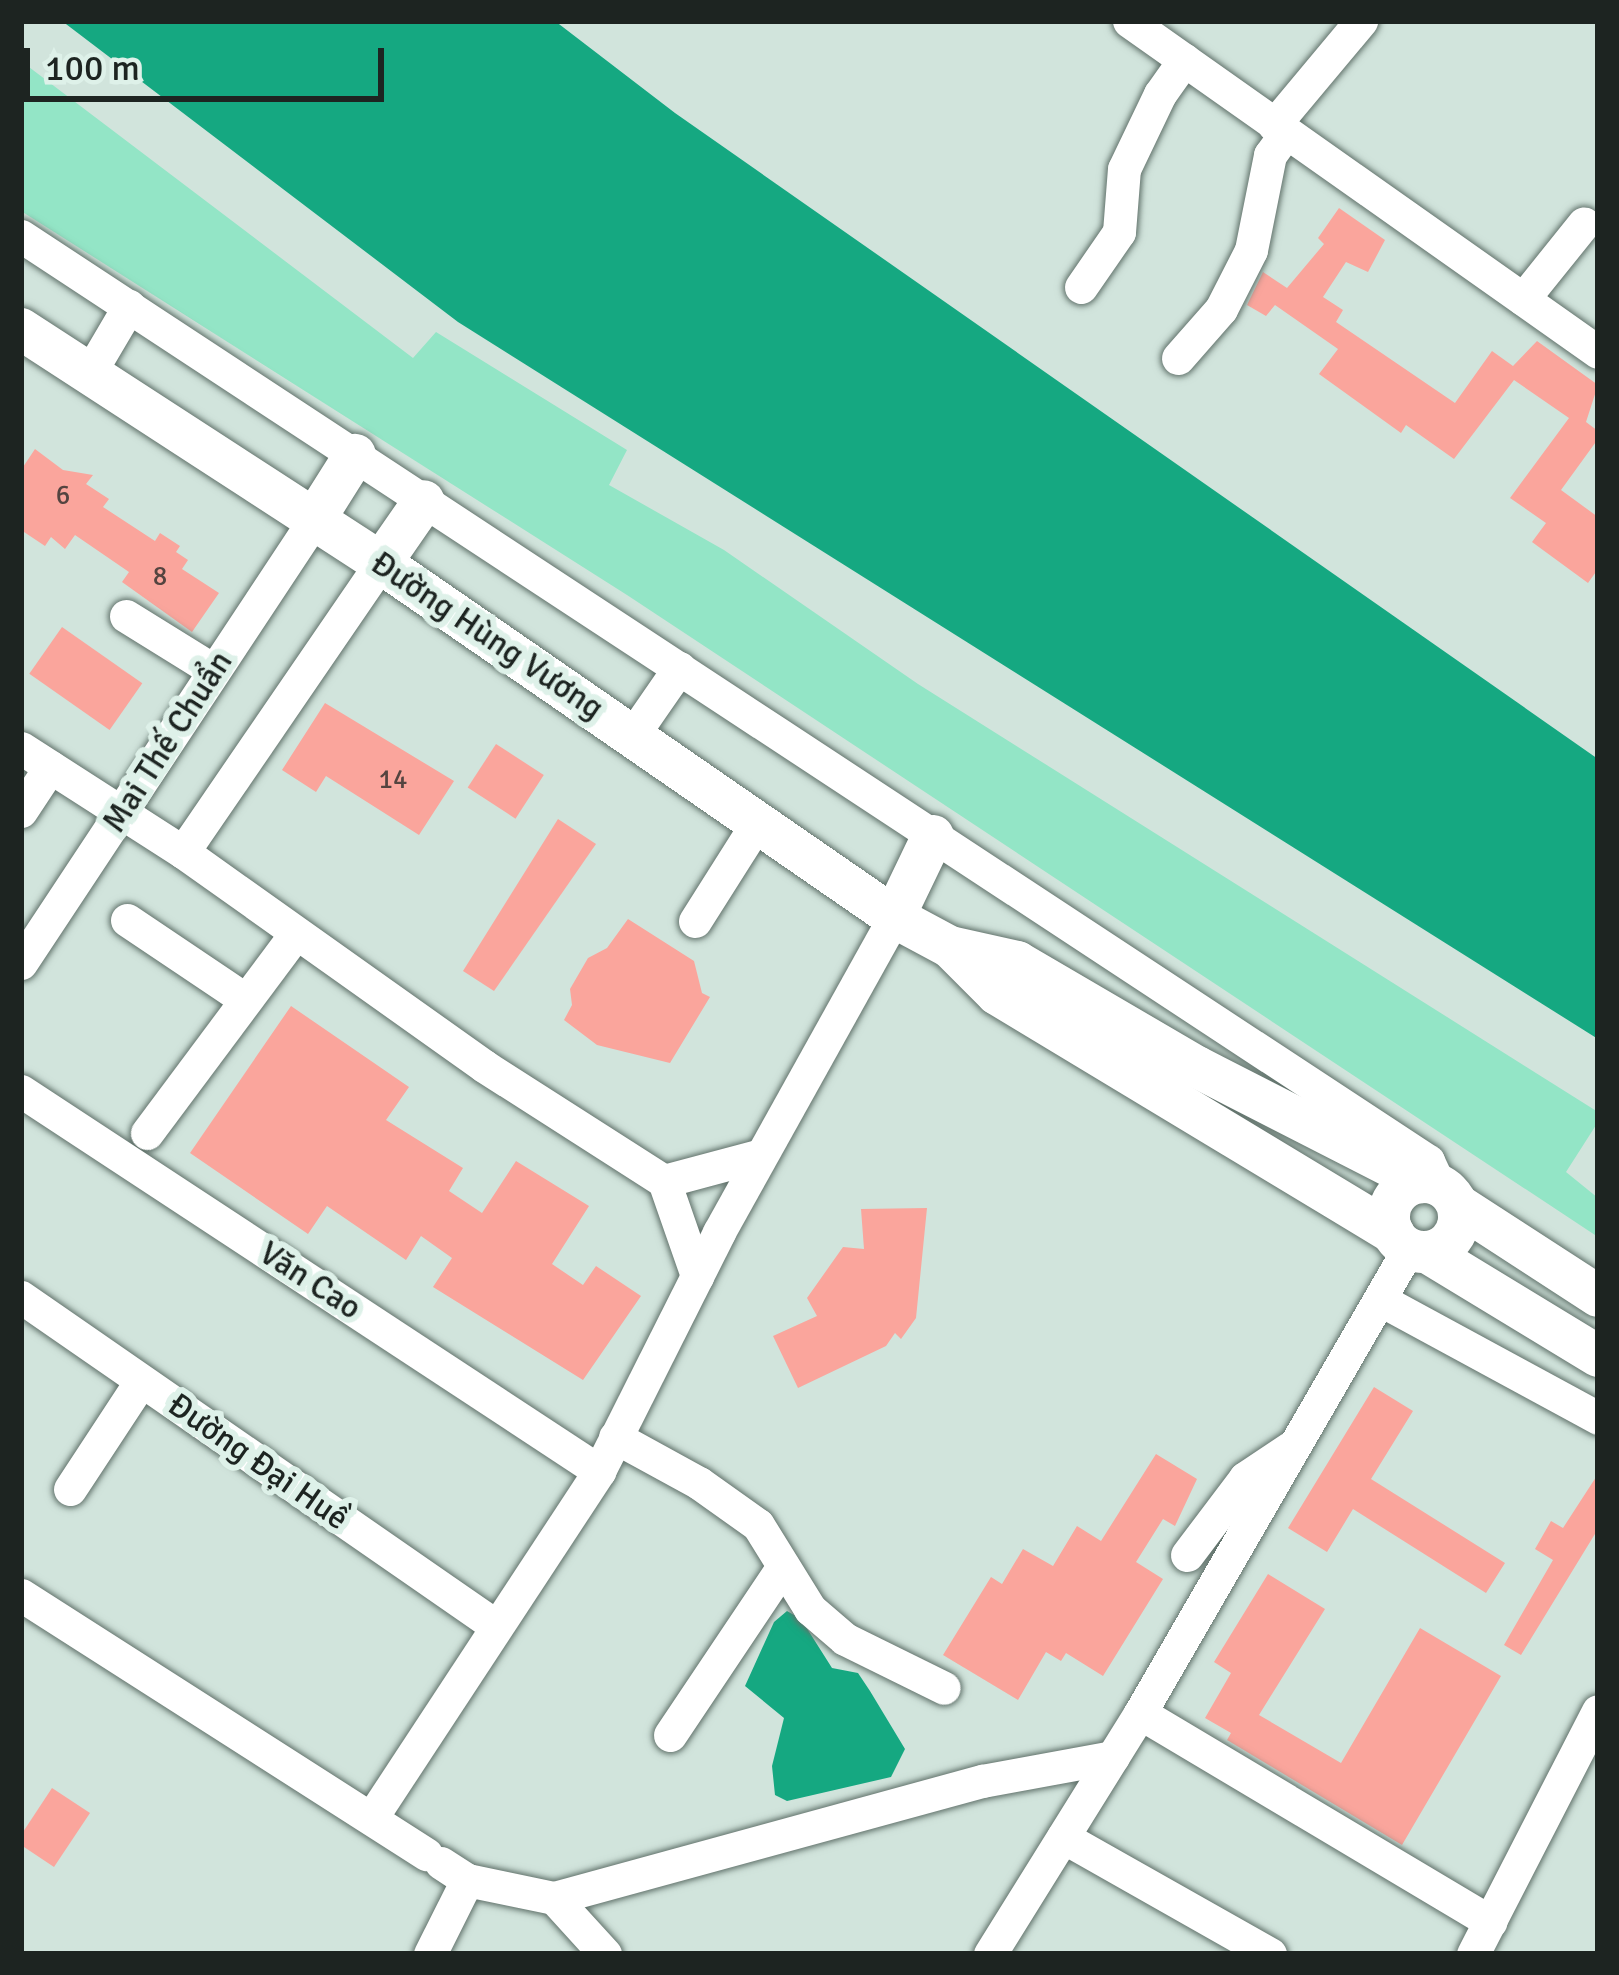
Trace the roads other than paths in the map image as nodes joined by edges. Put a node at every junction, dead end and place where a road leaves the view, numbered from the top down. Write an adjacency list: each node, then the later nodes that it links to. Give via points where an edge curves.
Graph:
1 (1129, 21): 3 (street)
2 (1361, 21): 4 (street)
3 (1184, 60): 4 (street); 7 (street, via 1124,169 1119,232)
4 (1280, 129): 8 (street); 12 (street, via 1251,250 1221,309)
5 (1584, 223): 8 (street)
6 (21, 236): 9 (street)
7 (1081, 287)
8 (1523, 299): 11 (street)
9 (129, 306): 13 (street); 14 (street)
10 (23, 336): 13 (main road, Đường Hùng Vương)
11 (1598, 352)
12 (1178, 358)
13 (89, 374): 16 (main road, Đường Hùng Vương)
14 (355, 455): 15 (street); 16 (main road)
15 (424, 501): 17 (main road); 19 (street)
16 (314, 520): 17 (main road, Đường Hùng Vương); 20 (street, Mai Thế Chuẩn)
17 (381, 563): 21 (main road, Đường Hùng Vương); 28 (street)
18 (126, 616): 20 (street)
19 (679, 668): 21 (street); 27 (street)
20 (214, 670): 25 (street, Mai Thế Chuẩn)
21 (632, 736): 26 (main road, Đường Hùng Vương)
22 (21, 748): 23 (street)
23 (50, 767): 24 (street); 25 (street)
24 (21, 812)
25 (122, 814): 28 (street); 34 (street, Mai Thế Chuẩn)
26 (757, 823): 29 (main road, Đường Hùng Vương); 31 (street)
27 (933, 836): 29 (main road); 40 (street, via 1427,1161)
28 (183, 852): 32 (street)
29 (894, 916): 33 (main road, Đường Hùng Vương); 38 (street)
30 (127, 920): 35 (street)
31 (694, 921)
32 (296, 932): 35 (street); 39 (street)
33 (950, 947): 40 (main road, Đường Hùng Vương, via 1017,962 1197,1067); 41 (main road, Đường Hùng Vương, via 997,994)
34 (21, 963)
35 (243, 998): 37 (street)
36 (21, 1091): 51 (street, Văn Cao)
37 (147, 1133)
38 (760, 1155): 39 (street); 42 (street)
39 (664, 1181): 42 (street)
40 (1440, 1191): 41 (main road, via 1457,1231 1450,1241); 41 (main road, via 1398,1194 1389,1220); 43 (main road, Đường Hùng Vương)
41 (1409, 1244): 45 (street); 46 (main road, Đường Hùng Vương)
42 (697, 1276): 49 (street)
43 (1598, 1296)
44 (21, 1297): 47 (street, Đường Đại Huề)
45 (1382, 1300): 48 (street); 50 (street)
46 (1598, 1356)
47 (141, 1381): 52 (street); 56 (street, Đường Đại Huề)
48 (1598, 1418)
49 (616, 1437): 51 (street); 54 (street, via 758,1525)
50 (1297, 1444): 53 (street, via 1245,1478); 59 (street)
51 (599, 1471): 56 (street)
52 (70, 1489)
53 (1187, 1555)
54 (783, 1566): 57 (street, via 809,1609 845,1639); 60 (street)
55 (21, 1595): 62 (street)
56 (496, 1626): 62 (street)
57 (944, 1688)
58 (1598, 1711): 66 (street)
59 (1140, 1713): 61 (street); 66 (street)
60 (670, 1736)
61 (1113, 1757): 63 (street); 65 (street, via 982,1780)
62 (372, 1817): 64 (street)
63 (1064, 1837): 69 (street); 70 (street)
64 (445, 1866): 65 (street); 67 (street)
65 (554, 1898): 68 (street)
66 (1490, 1922): 71 (street)
67 (430, 1954)
68 (604, 1954)
69 (990, 1954)
70 (1270, 1954)
71 (1473, 1954)

